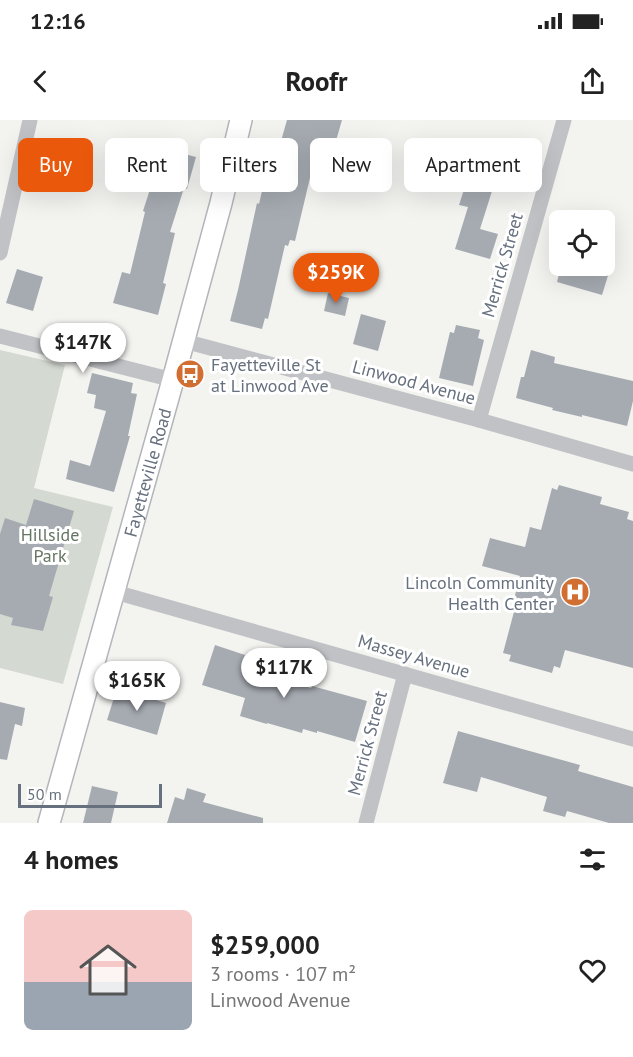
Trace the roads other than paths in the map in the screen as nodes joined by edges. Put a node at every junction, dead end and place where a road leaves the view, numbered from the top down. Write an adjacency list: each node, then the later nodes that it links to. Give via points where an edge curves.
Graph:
1 (30, 120): 4 (street)
2 (241, 120): 6 (main road, Fayetteville Road)
3 (564, 120): 8 (street, Merrick Street)
4 (0, 253)
5 (0, 336): 7 (street)
6 (184, 340): 7 (main road, Fayetteville Road); 8 (street, Linwood Avenue)
7 (173, 380): 10 (main road, Fayetteville Road)
8 (479, 420): 9 (street, Linwood Avenue)
9 (633, 464)
10 (115, 592): 11 (street, Massey Avenue); 13 (main road, Fayetteville Road)
11 (405, 674): 12 (street, Massey Avenue); 14 (street, Merrick Street)
12 (633, 739)
13 (49, 823)
14 (366, 823)

